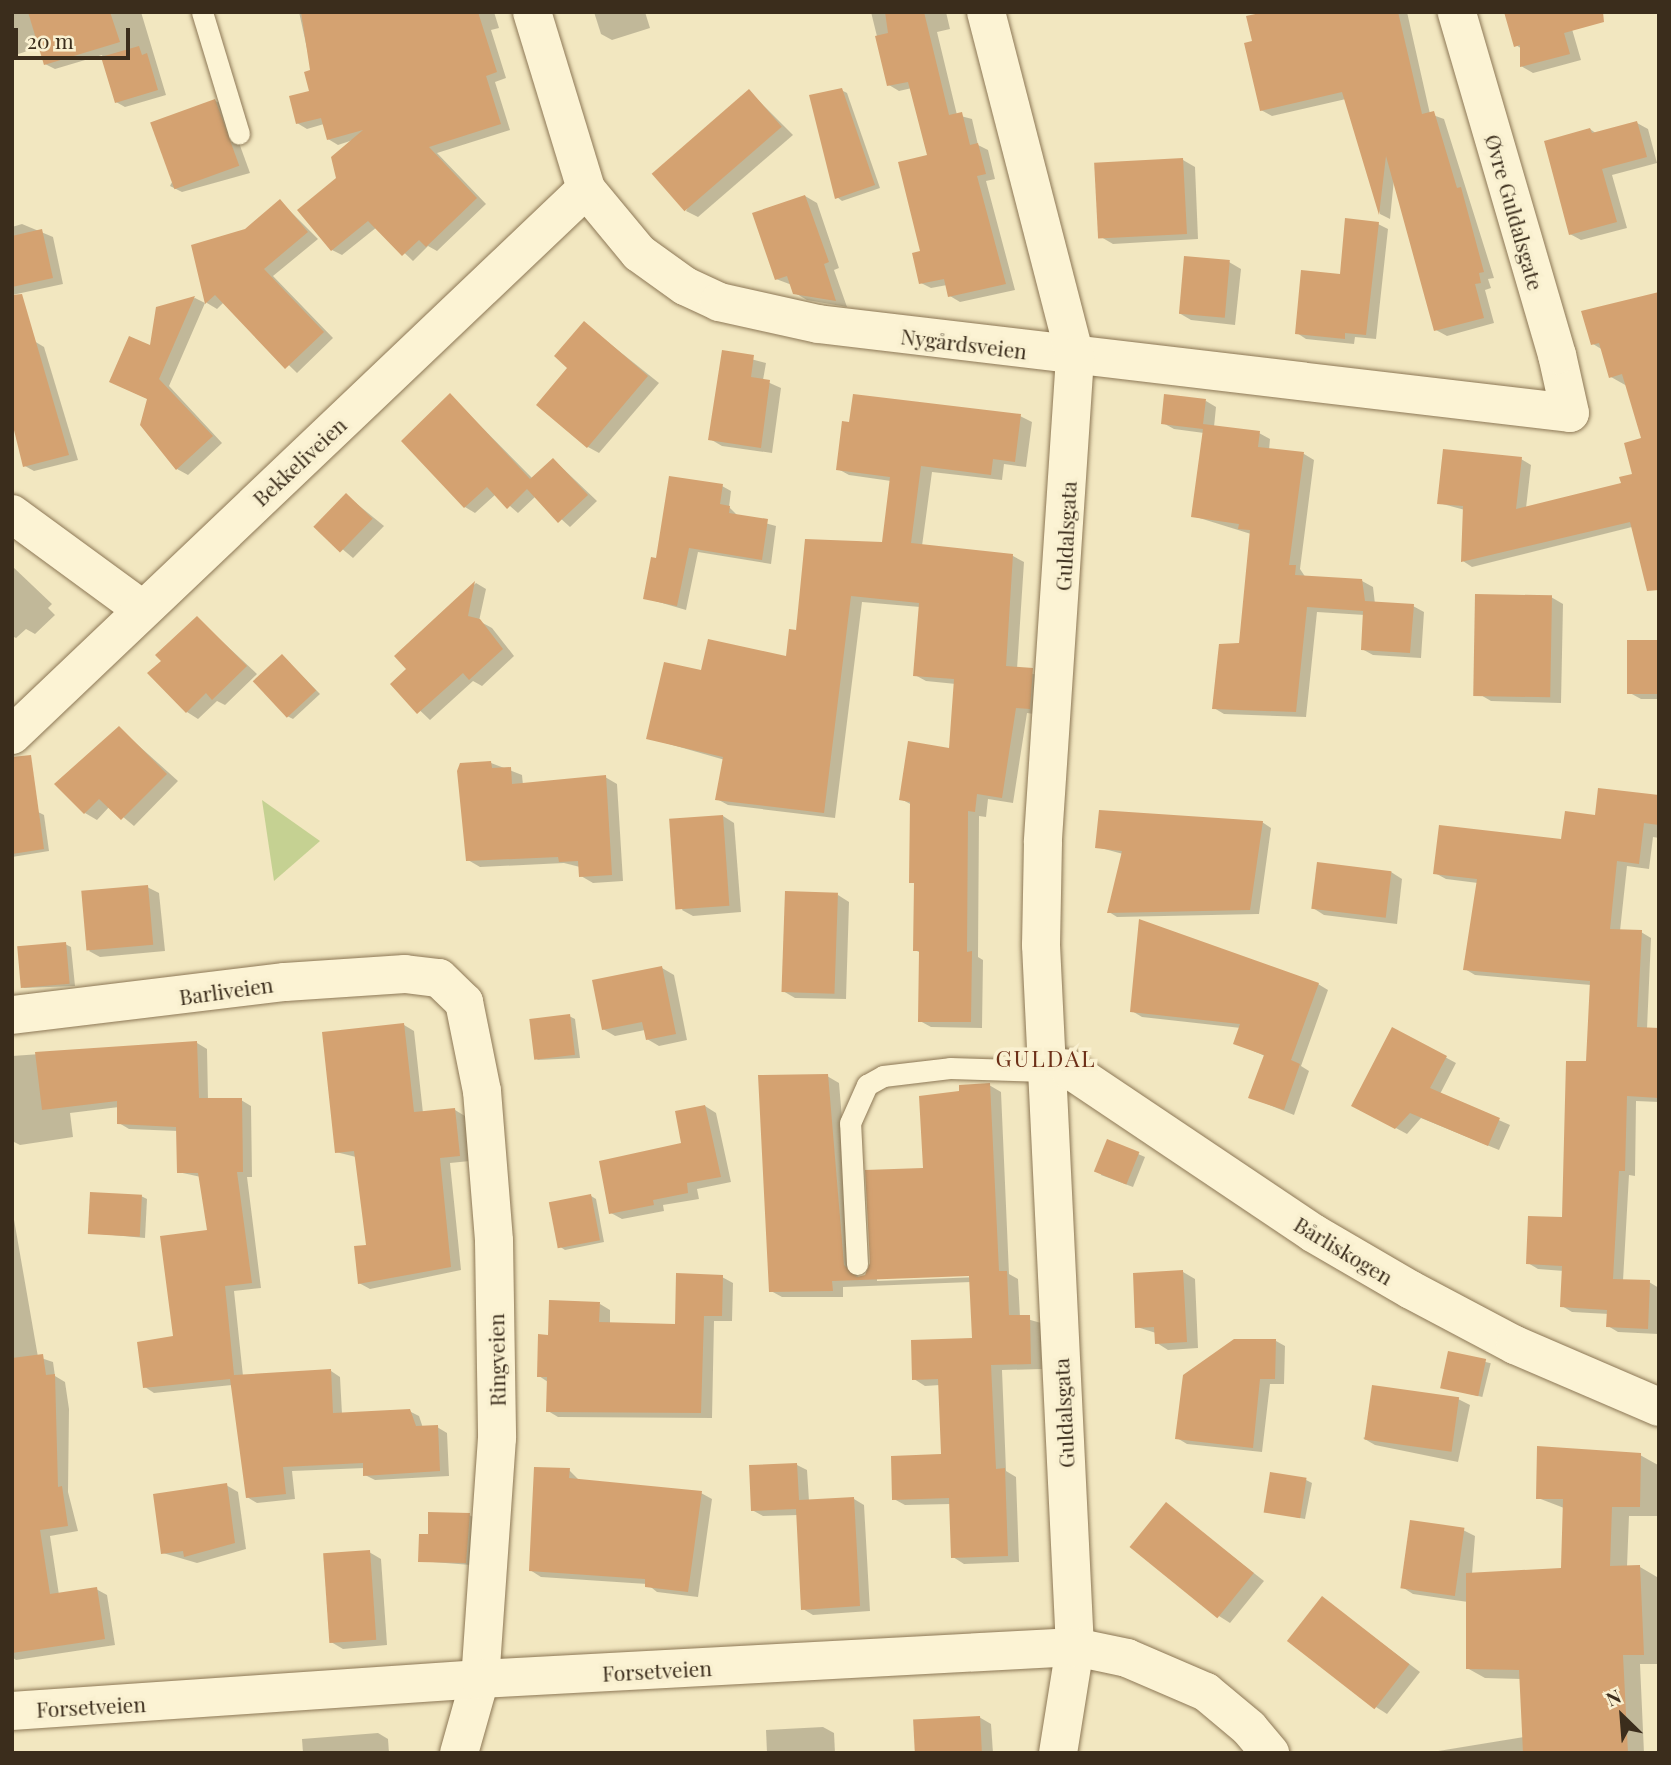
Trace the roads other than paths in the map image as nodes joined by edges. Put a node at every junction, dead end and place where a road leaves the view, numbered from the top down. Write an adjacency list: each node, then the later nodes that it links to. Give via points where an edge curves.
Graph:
1 (202, 12): 5 (lane)
2 (533, 12): 6 (street, Nygårdsveien)
3 (986, 12): 7 (street, Guldalsgata)
4 (1457, 12): 8 (street, Øvre Guldalsgate)
5 (239, 134)
6 (586, 189): 7 (street, Nygårdsveien, via 639,253 685,286 719,302 818,324); 10 (street, Bekkeliveien)
7 (1075, 357): 8 (street, Nygårdsveien); 14 (street, Guldalsgata, via 1043,842)
8 (1570, 413)
9 (12, 514): 10 (street)
10 (142, 609): 11 (street, Bekkeliveien)
11 (12, 734)
12 (439, 978): 13 (street, Barliveien, via 405,974 285,982); 18 (street, Ringveien, via 464,1002 470,1020 482,1091 494,1241 497,1438)
13 (12, 1016)
14 (1045, 1068): 15 (lane, via 950,1068 883,1076 867,1084 850,1123); 16 (street, Bårliskogen, via 1069,1069 1313,1233 1411,1290 1515,1345); 17 (street, Guldalsgata)
15 (857, 1264)
16 (1659, 1407)
17 (1075, 1647): 18 (street, Forsetveien); 21 (street, Guldalsgata); 22 (street, Forsetveien, via 1127,1658 1206,1692 1249,1728)
18 (480, 1679): 19 (street, Forsetveien); 20 (street, Ringveien)
19 (12, 1711)
20 (458, 1753)
21 (1058, 1753)
22 (1270, 1753)

